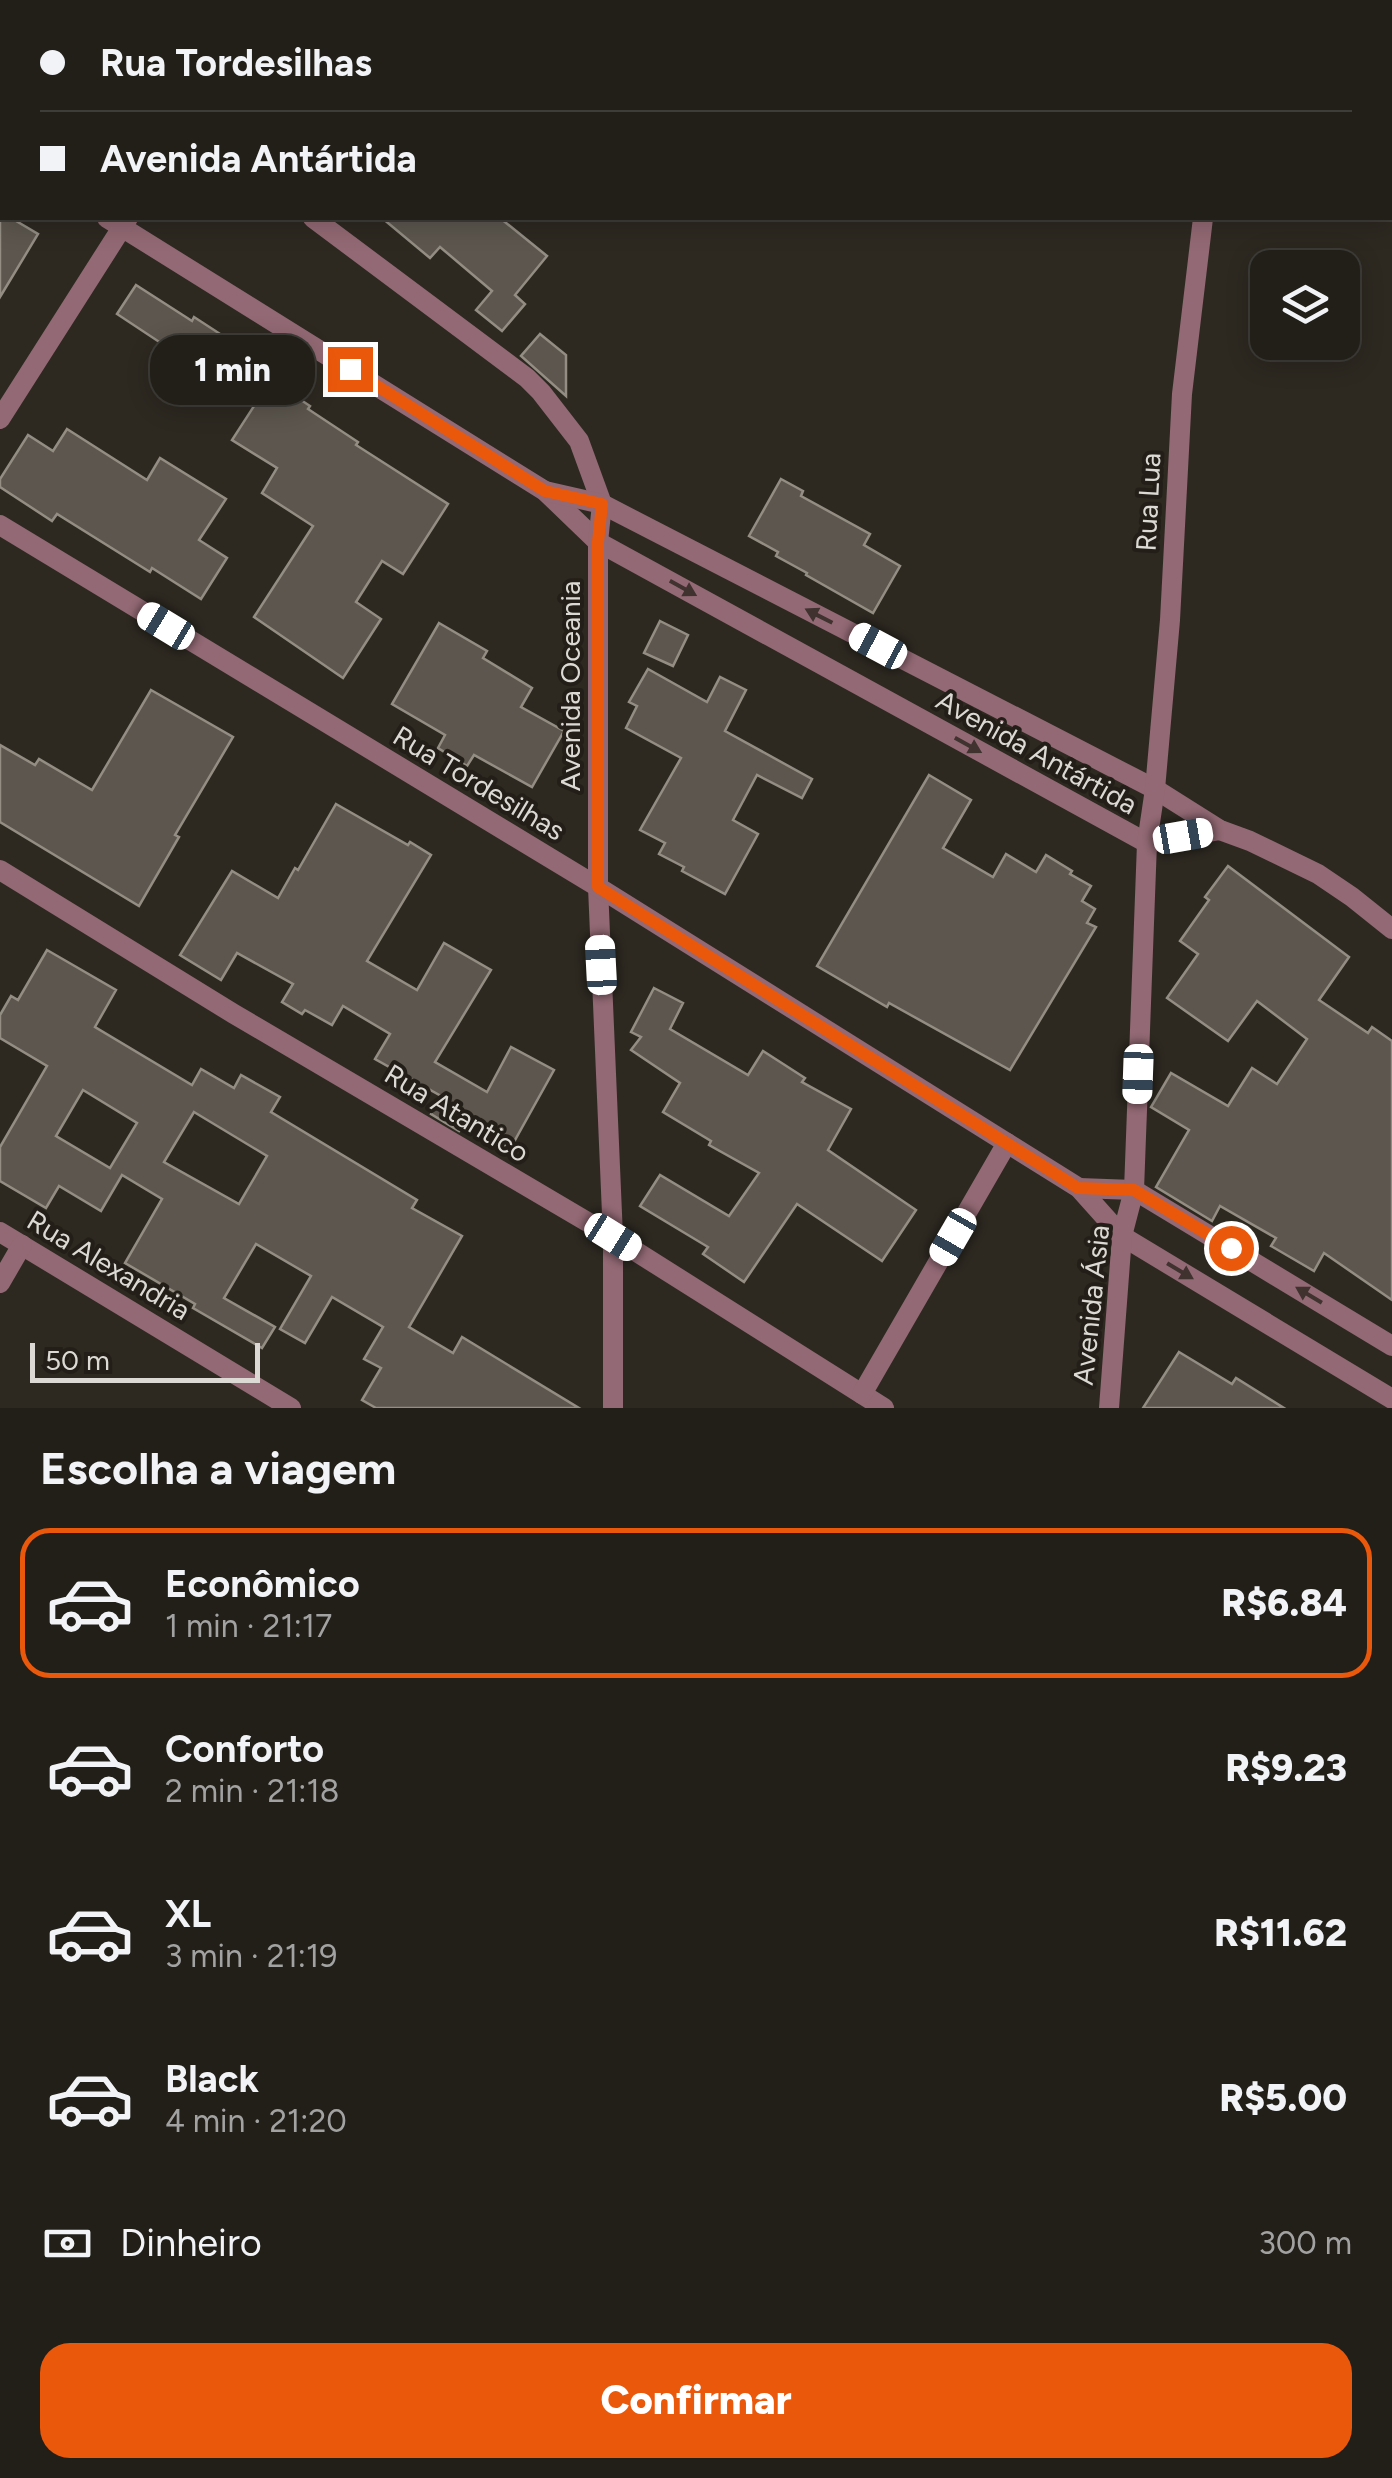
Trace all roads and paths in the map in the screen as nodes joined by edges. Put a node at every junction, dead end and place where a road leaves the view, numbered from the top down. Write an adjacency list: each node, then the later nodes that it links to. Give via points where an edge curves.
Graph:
1 (316, 220): 6 (street, via 527,378 579,441)
2 (1203, 220): 9 (street, Rua Lua, via 1182,394)
3 (119, 221): 4 (street); 5 (street, Avenida Antártida)
4 (0, 419)
5 (545, 491): 6 (street, Avenida Antártida); 8 (street, Avenida Antártida)
6 (602, 504): 8 (street, Avenida Oceania); 9 (street, Avenida Antártida, one-way to 6)
7 (0, 525): 13 (street, Rua Tordesilhas)
8 (598, 542): 11 (street, Avenida Antártida, one-way to 11); 13 (street, Avenida Oceania)
9 (1155, 789): 10 (street, Avenida Antártida); 11 (street, Avenida Ásia)
10 (1220, 830): 11 (street); 14 (street, Avenida Antártida, via 1318,874)
11 (1146, 843): 17 (street, Avenida Ásia)
12 (0, 870): 20 (street, Rua Atantico)
13 (598, 887): 15 (street, Rua Tordesilhas); 20 (street, Avenida Oceania)
14 (1392, 929)
15 (1007, 1143): 16 (street, Rua Tordesilhas); 24 (street)
16 (1078, 1188): 17 (street); 19 (street, Rua Tordesilhas)
17 (1134, 1190): 19 (street, Avenida Ásia); 23 (street, one-way to 17)
18 (0, 1232): 21 (street, Rua Alexandria)
19 (1122, 1236): 25 (street, Rua Tordesilhas, one-way to 25); 29 (street, Avenida Ásia)
20 (613, 1237): 24 (street, Rua Atantico); 27 (street, Avenida Oceania)
21 (22, 1246): 22 (street); 26 (street, Rua Alexandria)
22 (0, 1284)
23 (1392, 1346)
24 (862, 1394): 28 (street, Rua Atantico)
25 (1392, 1398)
26 (292, 1408)
27 (613, 1408)
28 (884, 1408)
29 (1109, 1408)

